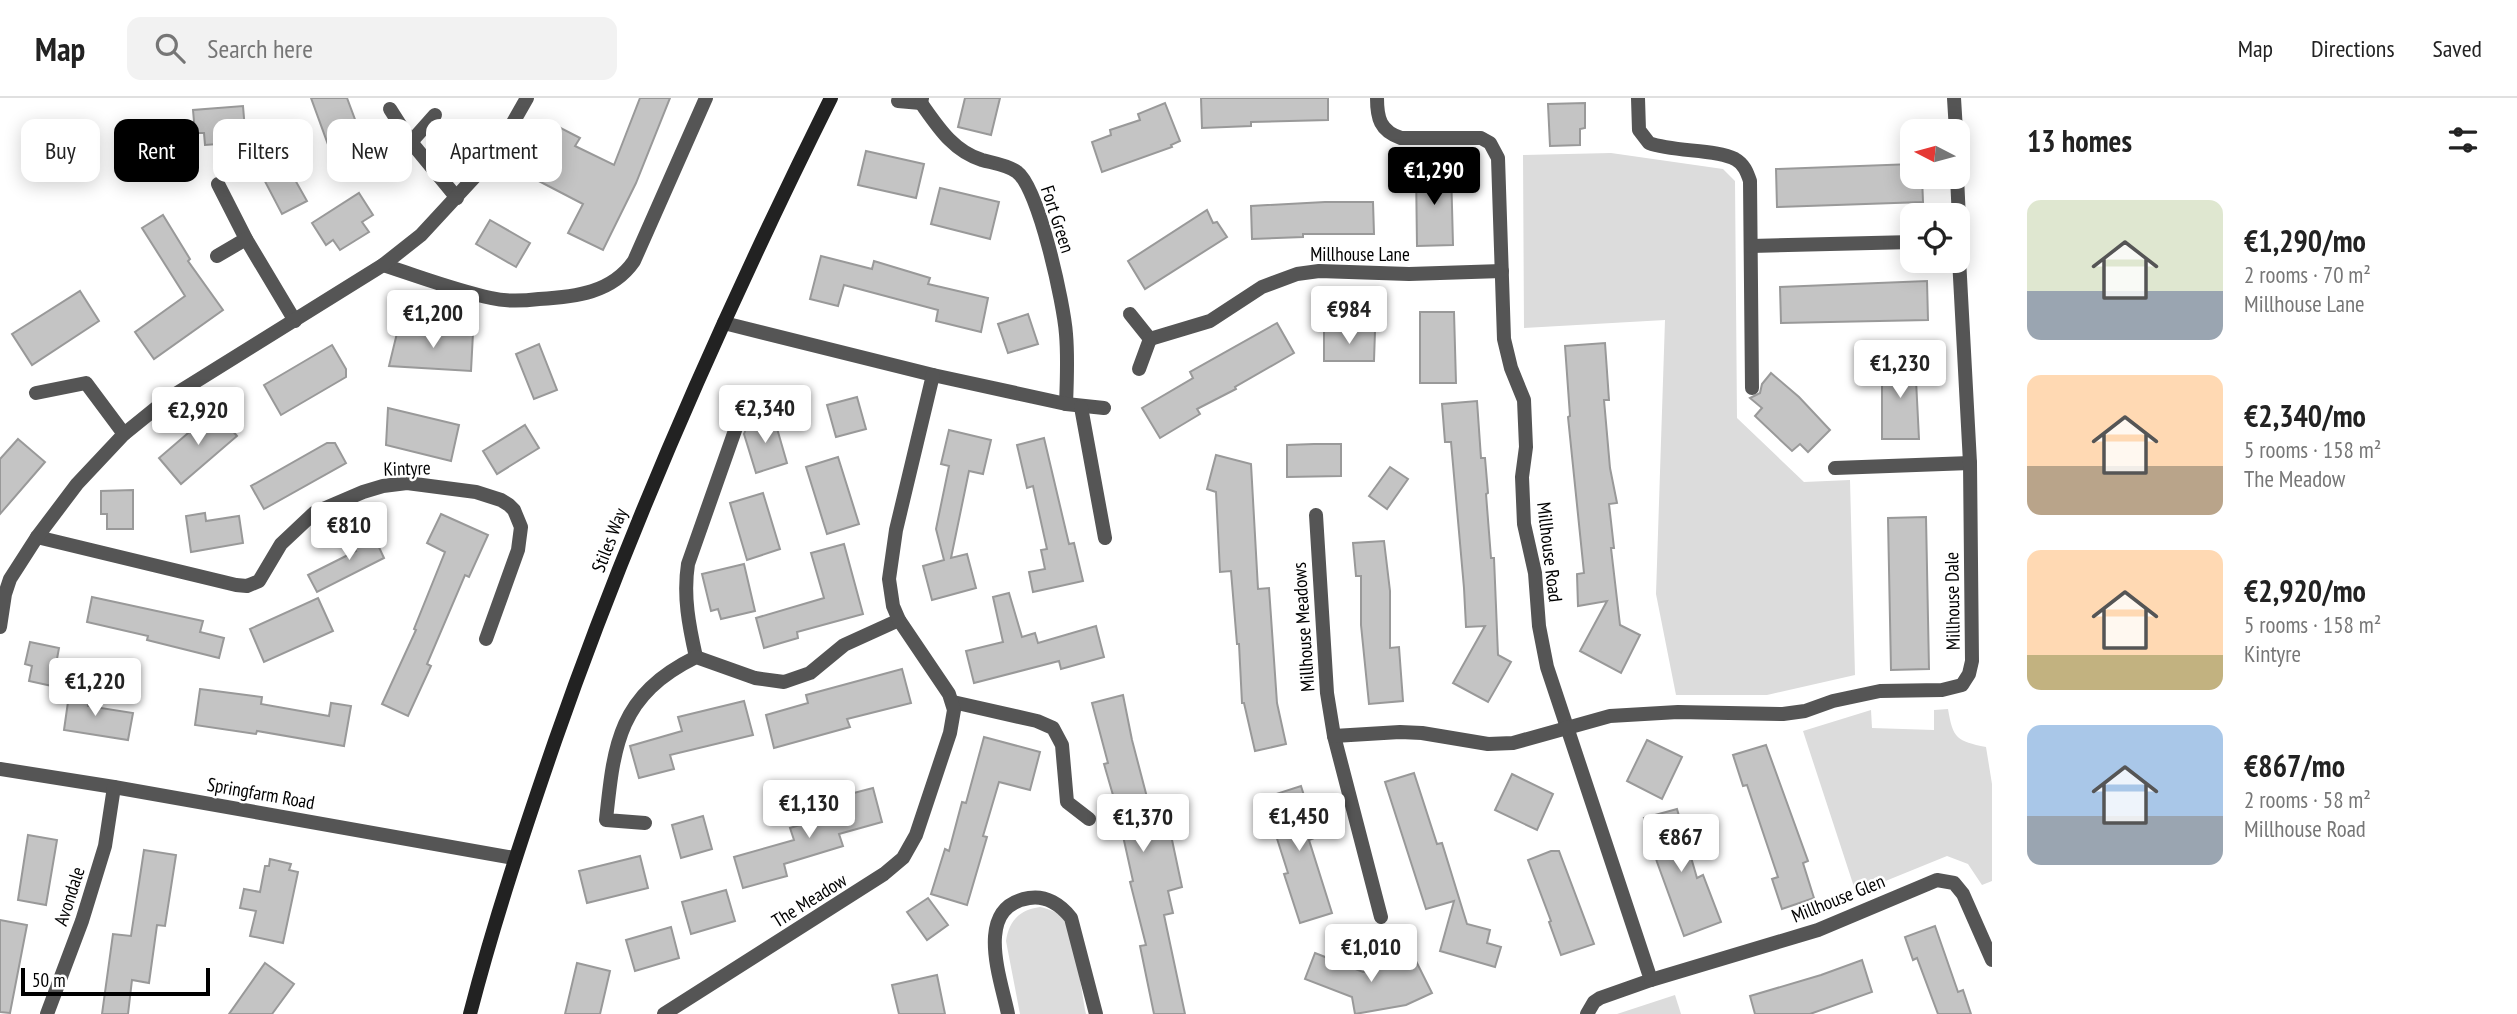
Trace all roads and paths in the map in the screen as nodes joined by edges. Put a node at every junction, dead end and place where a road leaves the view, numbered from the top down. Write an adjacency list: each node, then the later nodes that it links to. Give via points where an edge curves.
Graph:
1 (527, 98): 16 (street, via 494,156)
2 (706, 98): 21 (street, via 634,261 614,282 572,297 502,300)
3 (831, 98): 26 (main road, Stiles Way)
4 (1377, 98): 22 (street, Millhouse Road, via 1379,122 1392,135 1481,138 1490,143 1499,168)
5 (1637, 98): 19 (street, via 1639,130 1649,143 1730,157 1742,164 1750,181)
6 (1954, 98): 12 (street)
7 (922, 100): 8 (street, Fort Green); 33 (street, Fort Green, via 956,147 1014,170 1026,183 1038,211 1063,312 1068,349)
8 (898, 101)
9 (390, 109): 11 (street)
10 (435, 115): 13 (street)
11 (396, 119)
12 (1955, 119)
13 (412, 141)
14 (412, 143): 16 (street)
15 (218, 184): 17 (street)
16 (457, 198): 21 (street)
17 (246, 239): 20 (street); 25 (street)
18 (1900, 242): 19 (street)
19 (1751, 246): 30 (street)
20 (217, 256)
21 (383, 265): 25 (street)
22 (1502, 271): 27 (street, Millhouse Lane, via 1308,271 1262,287 1210,321); 48 (street, Millhouse Road, via 1506,354 1524,400 1524,524 1547,667)
23 (1961, 273): 37 (street, Millhouse Dale)
24 (1130, 314): 27 (street)
25 (295, 320): 36 (street, via 166,400)
26 (724, 323): 29 (street); 54 (main road, Stiles Way, via 647,496 580,668)
27 (1150, 339): 28 (street)
28 (1139, 369)
29 (933, 375): 33 (street); 43 (street, via 892,548 889,579)
30 (1752, 388)
31 (36, 393): 36 (street, via 86,383)
32 (745, 402): 46 (street, via 688,564 686,607)
33 (1066, 404): 34 (street)
34 (1082, 407): 35 (street); 41 (street)
35 (1104, 408)
36 (124, 434): 40 (street, via 77,484)
37 (1970, 463): 38 (street); 48 (street, Millhouse Dale, via 1972,661 1962,685 1942,690 1880,691 1783,714 1627,714)
38 (1835, 468)
39 (1316, 515): 49 (street, Millhouse Meadows)
40 (37, 537): 42 (street); 45 (street, Kintyre, via 247,586 259,581 281,544 306,519 363,492 407,483 476,492 509,505 521,527 518,550)
41 (1105, 538)
42 (3, 591): 44 (street)
43 (899, 620): 46 (street, via 845,645 810,673 784,682 755,678); 47 (street)
44 (0, 627)
45 (486, 639)
46 (696, 657): 53 (street, via 644,696 622,727 615,748 606,820)
47 (953, 702): 52 (street, via 1053,729 1062,745 1067,802); 60 (street, The Meadow, via 950,733 916,835 903,858)
48 (1568, 729): 49 (street, via 1513,743 1488,744 1400,732); 57 (street, Millhouse Road)
49 (1334, 736): 55 (street, Millhouse Meadows)
50 (0, 769): 51 (street, Springfarm Road)
51 (114, 786): 54 (street, Springfarm Road); 58 (street, Avondale, via 101,859)
52 (1089, 819)
53 (645, 823)
54 (514, 858): 59 (main road, Stiles Way)
55 (1381, 916)
56 (1992, 960): 57 (street, Millhouse Glen, via 1963,894 1954,883 1937,880 1818,930)
57 (1651, 980): 63 (street, via 1600,998)
58 (47, 1014)
59 (470, 1014)
60 (664, 1014)
61 (1009, 1014): 62 (street, via 994,937 1000,918 1013,904 1028,898 1042,898 1071,918)
62 (1096, 1014)
63 (1587, 1014)

